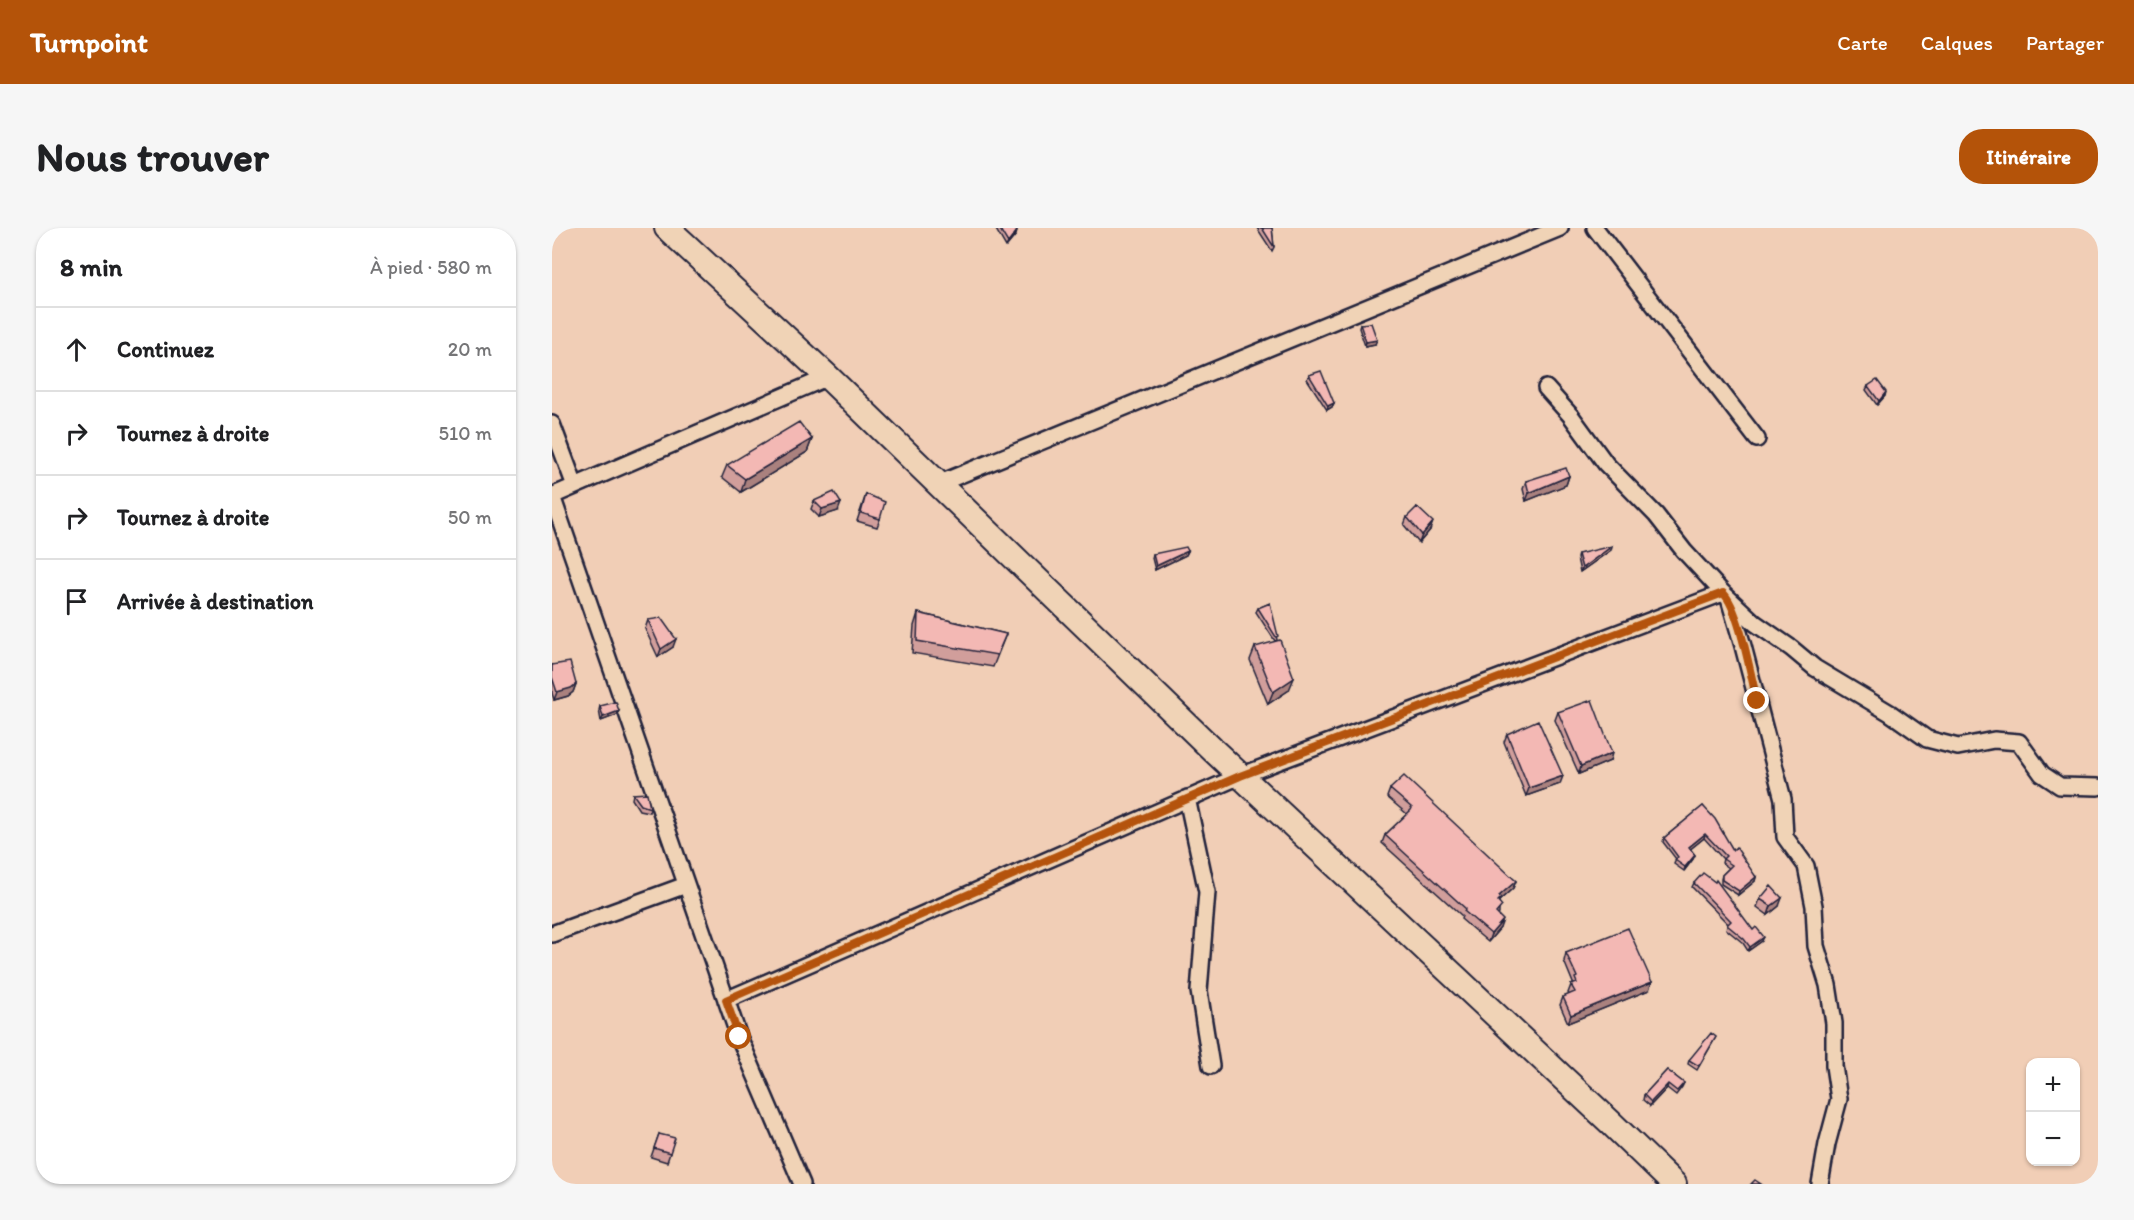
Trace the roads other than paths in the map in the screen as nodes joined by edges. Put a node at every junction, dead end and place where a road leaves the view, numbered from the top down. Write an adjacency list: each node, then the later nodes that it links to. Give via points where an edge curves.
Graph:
1 (667, 228): 4 (main road)
2 (1560, 228): 8 (street)
3 (1595, 228): 7 (street)
4 (828, 377): 8 (main road); 9 (street)
5 (1546, 388): 11 (street, via 1606,464)
6 (552, 424): 9 (street)
7 (1757, 439)
8 (938, 484): 12 (main road)
9 (575, 486): 10 (street)
10 (552, 496): 15 (street)
11 (1726, 596): 12 (street); 13 (street, via 1815,668 1927,739 1958,747 1994,740 2019,742 2042,774 2060,786); 21 (street, via 1783,799 1785,837 1806,866 1816,946 1834,1023 1839,1099)
12 (1240, 776): 14 (street); 20 (main road)
13 (2098, 787)
14 (1187, 798): 17 (street); 18 (street, via 1207,892 1199,991)
15 (686, 885): 16 (street); 17 (street)
16 (552, 934)
17 (726, 1000): 19 (street)
18 (1211, 1066)
19 (802, 1184)
20 (1674, 1184)
21 (1820, 1184)

